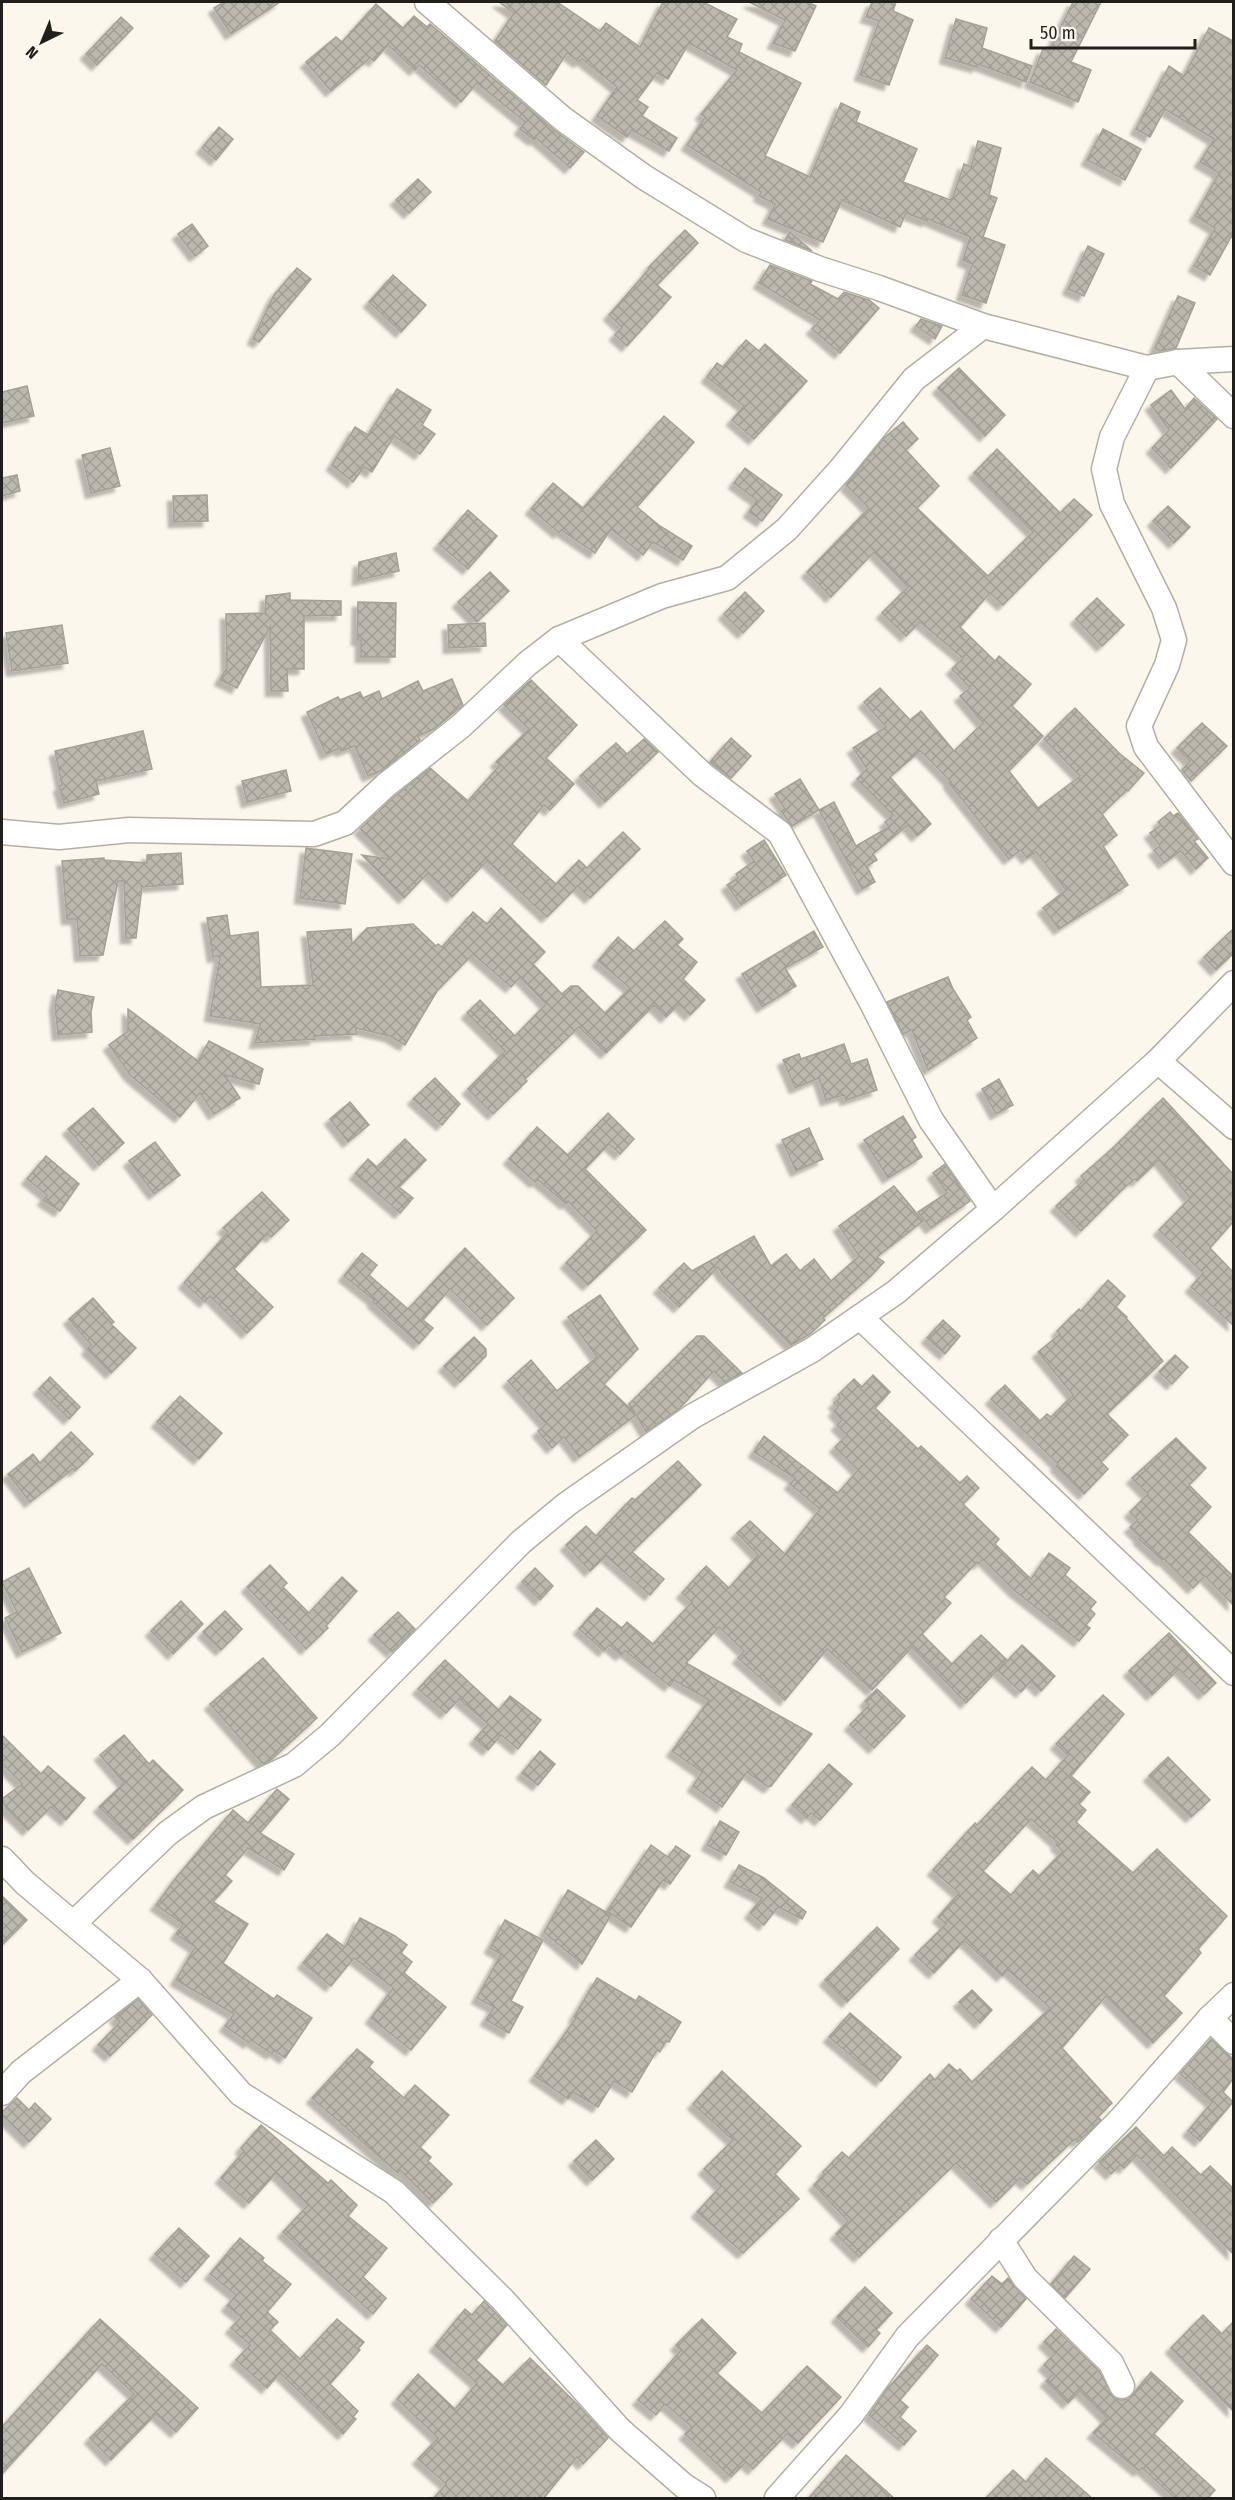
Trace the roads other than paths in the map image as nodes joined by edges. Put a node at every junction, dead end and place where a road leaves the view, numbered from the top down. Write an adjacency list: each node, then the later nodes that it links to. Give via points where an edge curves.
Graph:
1 (428, 2): 2 (street, via 563,119 644,177 746,240)
2 (983, 326): 5 (street); 7 (street, via 914,379 787,529 727,578 662,596)
3 (1233, 359): 4 (street)
4 (1178, 362): 5 (street); 6 (street)
5 (1147, 368): 9 (street, via 1112,438 1104,469 1112,504 1164,608 1174,640 1139,726 1146,747)
6 (1233, 416)
7 (560, 639): 8 (street, via 345,823 325,831 314,834 129,830 59,837); 13 (street, via 703,775 780,834 931,1120)
8 (2, 832)
9 (1233, 863)
10 (1233, 983): 11 (street)
11 (1158, 1060): 12 (street); 13 (street)
12 (1233, 1127)
13 (993, 1209): 14 (street, via 896,1292)
14 (860, 1317): 15 (street); 17 (street, via 813,1350 693,1416 567,1504 521,1542 330,1735 294,1765 204,1807 168,1833)
15 (1233, 1672)
16 (2, 1858): 17 (street, via 25,1883)
17 (75, 1922): 18 (street)
18 (140, 1980): 22 (street, via 21,2072); 25 (street, via 240,2094 394,2192 503,2300 620,2430)
19 (1233, 1995): 20 (street)
20 (1210, 2018): 21 (street); 23 (street, via 1122,2118)
21 (1233, 2042)
22 (2, 2093)
23 (1001, 2240): 24 (street, via 1025,2278 1111,2363); 26 (street, via 906,2337 852,2415)
24 (1122, 2386)
25 (703, 2499)
26 (777, 2499)

